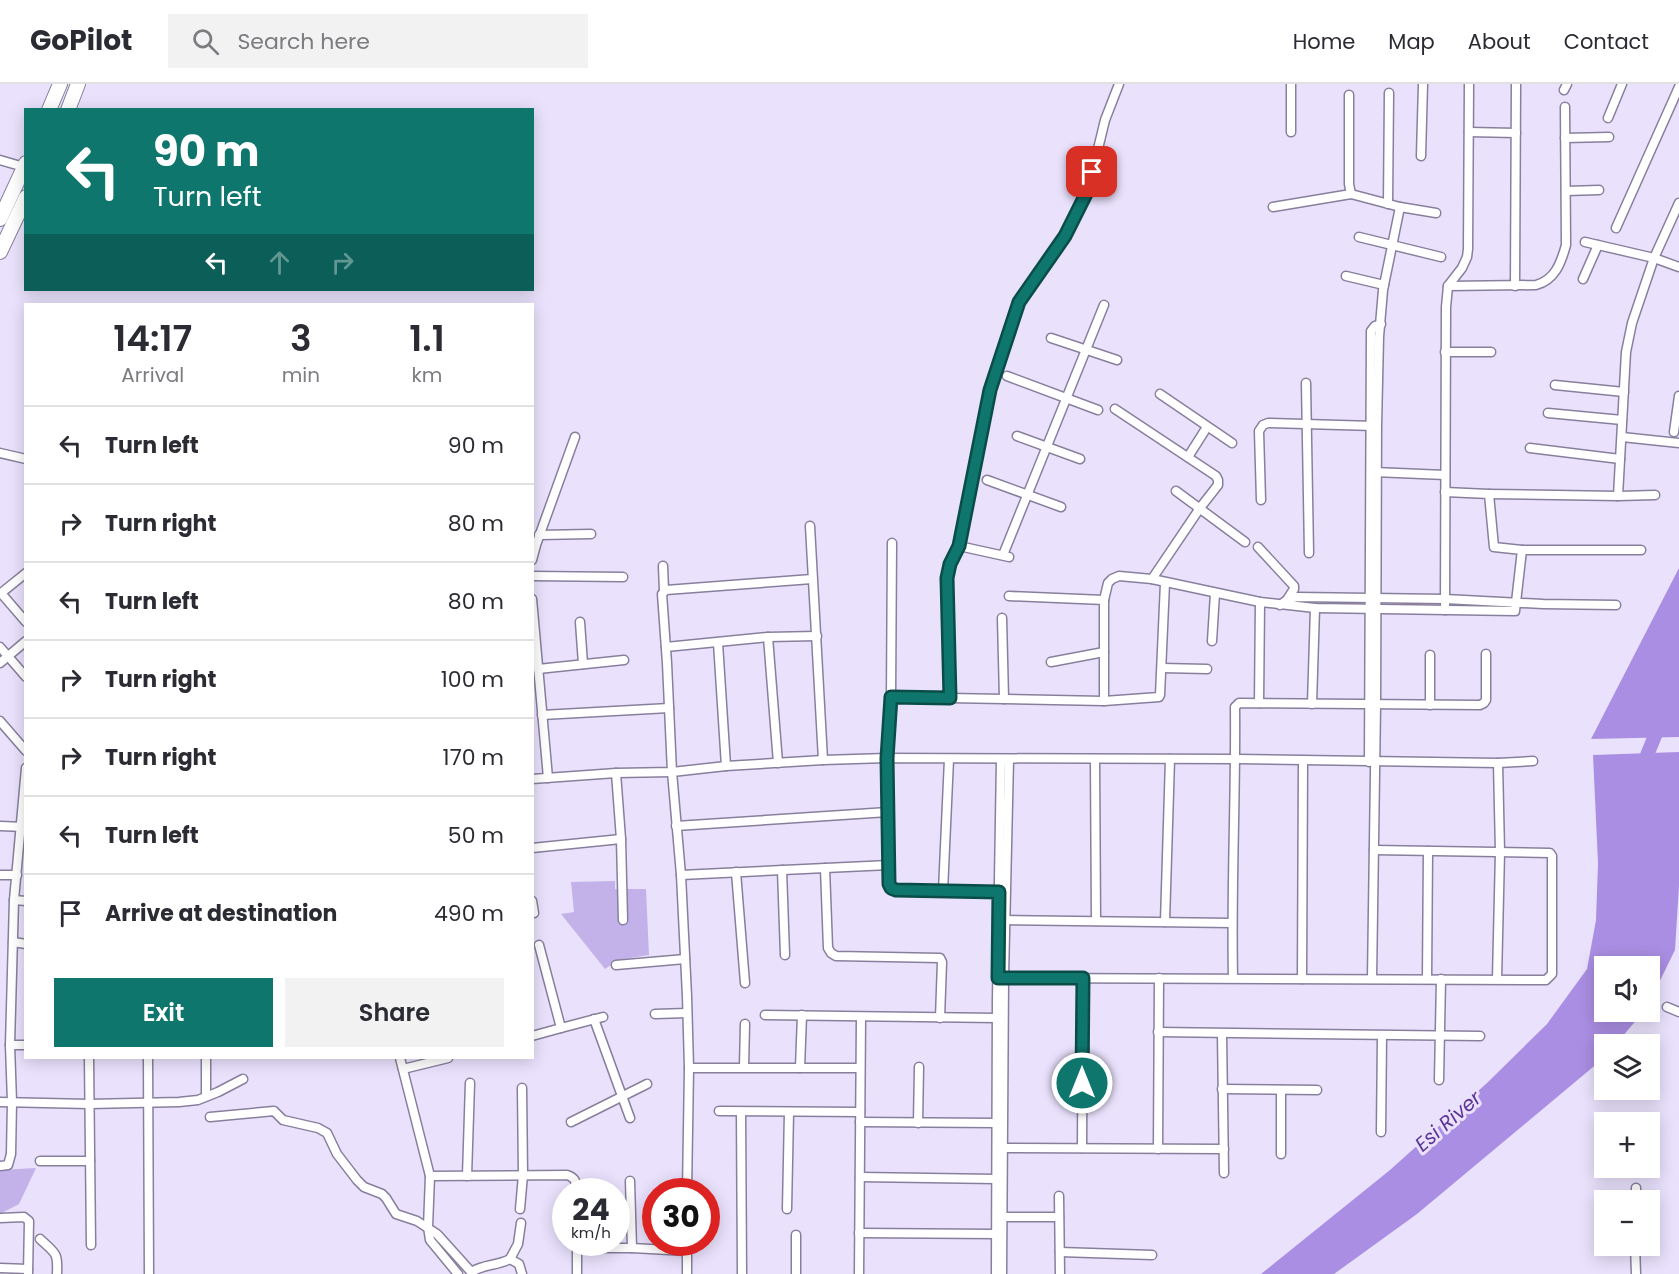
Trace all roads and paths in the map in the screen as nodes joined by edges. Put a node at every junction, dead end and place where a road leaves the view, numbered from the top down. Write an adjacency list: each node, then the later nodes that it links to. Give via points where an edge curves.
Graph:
1 (60, 84): 13 (main road)
2 (78, 84): 14 (main road)
3 (1119, 84): 99 (street, via 1105,120 1088,190 1065,236 1019,302 990,390)
4 (1291, 84): 16 (street)
5 (1423, 84): 21 (street)
6 (1469, 84): 17 (street)
7 (1516, 84): 18 (street)
8 (1622, 84): 15 (street)
9 (1679, 87): 35 (street)
10 (1389, 93): 30 (street)
11 (1349, 95): 27 (street)
12 (1565, 107): 20 (street)
13 (50, 108)
14 (69, 108)
15 (1608, 118)
16 (1291, 132)
17 (1469, 132): 18 (street); 47 (street, via 1467,257)
18 (1516, 133): 48 (street)
19 (1609, 137): 20 (street)
20 (1565, 138): 26 (street)
21 (1421, 156)
22 (0, 160): 23 (street)
23 (24, 165)
24 (24, 167): 34 (main road)
25 (1599, 190): 26 (street)
26 (1566, 191): 48 (street, via 1566,245 1561,263 1544,283)
27 (1351, 194): 30 (street); 31 (street)
28 (24, 200): 40 (main road)
29 (1679, 203): 42 (street)
30 (1388, 204): 32 (street)
31 (1273, 207)
32 (1400, 207): 33 (street); 38 (street)
33 (1436, 213)
34 (0, 219)
35 (1616, 228)
36 (1359, 237): 38 (street)
37 (1585, 242): 39 (street)
38 (1392, 244): 41 (street); 46 (street)
39 (1598, 245): 42 (street); 45 (street)
40 (0, 252)
41 (1441, 257)
42 (1654, 258): 43 (street); 58 (street, via 1632,323)
43 (1679, 267)
44 (1346, 276): 46 (street)
45 (1583, 279)
46 (1384, 285): 67 (street)
47 (1448, 286): 48 (street); 52 (street)
48 (1515, 286)
49 (1104, 305): 51 (street)
50 (1051, 338): 51 (street)
51 (1086, 350): 54 (street); 61 (street)
52 (1445, 352): 53 (street); 83 (street)
53 (1491, 352)
54 (1117, 360)
55 (1007, 376): 61 (street)
56 (1306, 383): 66 (street)
57 (1555, 385): 58 (street)
58 (1624, 392): 65 (street)
59 (1160, 394): 68 (street)
60 (1679, 396): 69 (street)
61 (1066, 398): 63 (street); 75 (street)
62 (1115, 409): 78 (street)
63 (1098, 410)
64 (1548, 413): 65 (street)
65 (1622, 420): 72 (street)
66 (1307, 423): 67 (street); 91 (street, via 1268,423 1259,431); 104 (street)
67 (1374, 426): 82 (street)
68 (1207, 427): 73 (street); 78 (street)
69 (1674, 432)
70 (1017, 436): 75 (street)
71 (574, 437): 95 (street)
72 (1622, 437): 74 (street); 81 (street)
73 (1232, 443)
74 (1679, 443)
75 (1047, 446): 80 (street); 88 (street)
76 (1530, 448): 81 (street)
77 (0, 453): 79 (street)
78 (1188, 457): 93 (street, via 1218,480)
79 (24, 459)
80 (1080, 459)
81 (1620, 459): 89 (street)
82 (1374, 472): 83 (street); 116 (street)
83 (1445, 475): 86 (street)
84 (987, 480): 88 (street)
85 (1176, 491): 93 (street)
86 (1445, 492): 87 (street); 117 (street)
87 (1489, 494): 89 (street); 101 (street, via 1494,547)
88 (1028, 495): 92 (street); 99 (street, via 1006,556)
89 (1618, 495): 90 (street)
90 (1655, 495)
91 (1261, 500)
92 (1061, 507)
93 (1200, 508): 97 (street); 110 (street)
94 (810, 526): 109 (street)
95 (539, 534): 96 (street); 103 (street)
96 (591, 534)
97 (1245, 542)
98 (892, 543): 149 (street)
99 (959, 546): 150 (street, via 947,578)
100 (1258, 547): 120 (street, via 1293,586)
101 (1522, 550): 102 (street); 121 (street)
102 (1641, 550)
103 (534, 553)
104 (1309, 553)
105 (663, 566): 112 (street)
106 (24, 575): 113 (street)
107 (534, 576): 108 (street)
108 (622, 577)
109 (812, 579): 112 (street); 130 (street)
110 (1152, 579): 111 (street); 118 (street, via 1112,579)
111 (1166, 583): 114 (street); 145 (street)
112 (664, 591): 135 (street)
113 (0, 593): 127 (street)
114 (1215, 593): 119 (street); 132 (street)
115 (1008, 596): 118 (street)
116 (1373, 599): 117 (street); 120 (street, via 1296,597); 124 (street)
117 (1444, 599): 121 (street); 125 (street)
118 (1104, 600): 137 (street)
119 (1260, 602): 120 (street); 153 (street)
120 (1284, 602): 123 (street)
121 (1517, 602): 122 (street); 125 (street, via 1515,611)
122 (1616, 605)
123 (1315, 608): 124 (street); 154 (street)
124 (1373, 609): 125 (street); 155 (street)
125 (1444, 610)
126 (1002, 618): 151 (street)
127 (24, 620)
128 (580, 621): 144 (street)
129 (534, 622): 146 (street)
130 (817, 636): 131 (street); 162 (street)
131 (768, 637): 133 (street); 170 (street)
132 (1212, 641)
133 (718, 642): 135 (street); 173 (street)
134 (24, 643): 140 (street)
135 (666, 646): 157 (street)
136 (0, 647): 140 (street)
137 (1104, 652): 142 (street); 152 (street)
138 (1486, 654): 156 (street, via 1484,703)
139 (1431, 655): 156 (street)
140 (8, 656): 143 (street); 148 (street)
141 (624, 660): 144 (street)
142 (1052, 662)
143 (0, 663)
144 (583, 664): 146 (street)
145 (1162, 668): 147 (street); 152 (street, via 1159,697)
146 (538, 669): 158 (street)
147 (1207, 669)
148 (24, 675)
149 (891, 697): 150 (street); 161 (street)
150 (950, 698): 151 (street)
151 (1004, 699): 152 (street)
152 (1104, 701)
153 (1259, 703): 154 (street); 167 (street, via 1239,702 1235,707)
154 (1312, 704): 155 (street)
155 (1372, 705): 156 (street); 171 (street)
156 (1430, 705)
157 (669, 708): 158 (street); 174 (street)
158 (542, 715): 176 (street)
159 (0, 721): 160 (street)
160 (24, 749)
161 (887, 758): 162 (street); 163 (street); 179 (street)
162 (823, 759): 170 (street)
163 (949, 759): 164 (street); 195 (street)
164 (1005, 759): 165 (street); 196 (street)
165 (1095, 759): 166 (street); 201 (street)
166 (1170, 759): 167 (street); 202 (street)
167 (1236, 759): 168 (street); 203 (street)
168 (1304, 761): 171 (street); 214 (street)
169 (1533, 761): 172 (street)
170 (778, 762): 173 (street)
171 (1372, 762): 172 (street); 185 (street)
172 (1498, 763): 187 (street)
173 (726, 766): 174 (street)
174 (672, 772): 175 (street); 182 (street)
175 (616, 773): 176 (street); 183 (street)
176 (548, 778): 177 (street)
177 (534, 779)
178 (24, 807): 181 (street)
179 (888, 812): 182 (street); 188 (street)
180 (0, 825): 181 (street)
181 (23, 826): 193 (street)
182 (676, 826): 194 (street)
183 (621, 839): 184 (street); 199 (street)
184 (534, 848)
185 (1374, 850): 186 (street); 215 (street)
186 (1428, 850): 187 (street); 216 (street)
187 (1500, 852): 218 (street); 218 (street, via 1548,852 1552,856 1551,974 1546,980)
188 (889, 865): 189 (street); 195 (street, via 891,888)
189 (825, 868): 190 (street); 227 (street, via 831,953 940,958)
190 (782, 870): 191 (street); 207 (street)
191 (736, 872): 194 (street); 219 (street)
192 (0, 875): 193 (street)
193 (17, 875): 197 (street)
194 (681, 875): 208 (street)
195 (943, 891): 196 (street)
196 (1002, 892): 200 (street)
197 (14, 900): 198 (street); 204 (street)
198 (24, 901)
199 (623, 920)
200 (1002, 920): 201 (street); 210 (street)
201 (1096, 921): 202 (street)
202 (1165, 922): 203 (street)
203 (1232, 922): 213 (street)
204 (13, 942): 205 (street); 237 (street)
205 (24, 944)
206 (539, 945): 230 (street)
207 (785, 954)
208 (685, 959): 209 (street); 221 (street)
209 (616, 965)
210 (1001, 977): 211 (street); 228 (street); 274 (street)
211 (1083, 978): 212 (street); 275 (street)
212 (1159, 978): 213 (street); 231 (street)
213 (1233, 978): 214 (street)
214 (1302, 979): 215 (street)
215 (1372, 979): 216 (street)
216 (1427, 979): 217 (street)
217 (1441, 979): 218 (street); 235 (street)
218 (1497, 979)
219 (745, 983)
220 (1666, 1007): 222 (street)
221 (687, 1012): 223 (street); 246 (street)
222 (1679, 1012)
223 (655, 1014)
224 (765, 1014): 225 (street)
225 (802, 1015): 226 (street); 247 (street)
226 (861, 1017): 227 (street); 248 (street)
227 (940, 1018): 228 (street)
228 (997, 1018): 272 (street)
229 (745, 1024): 244 (street)
230 (561, 1028): 233 (street); 259 (street, via 598,1018)
231 (1158, 1032): 232 (street); 276 (street)
232 (1222, 1034): 234 (street); 255 (street)
233 (534, 1035)
234 (1382, 1035): 235 (street); 273 (street)
235 (1440, 1036): 236 (street); 251 (street)
236 (1480, 1036)
237 (10, 1045): 238 (street); 261 (street)
238 (24, 1045)
239 (89, 1059): 262 (street)
240 (148, 1059): 263 (street)
241 (206, 1059): 258 (street)
242 (400, 1059): 249 (street)
243 (437, 1059): 249 (street)
244 (744, 1067): 246 (street); 247 (street)
245 (919, 1067): 271 (street)
246 (689, 1068): 288 (street)
247 (800, 1068): 248 (street)
248 (861, 1068): 268 (street)
249 (403, 1069): 284 (street)
250 (243, 1079): 258 (street)
251 (1438, 1080)
252 (470, 1083): 285 (street)
253 (647, 1084): 259 (street)
254 (522, 1088): 283 (street)
255 (1222, 1089): 256 (street); 277 (street)
256 (1281, 1089): 257 (street); 278 (street)
257 (1317, 1090)
258 (206, 1096): 263 (street)
259 (622, 1096): 269 (street); 270 (street)
260 (0, 1102): 261 (street)
261 (12, 1102): 262 (street); 281 (street, via 10,1162)
262 (89, 1104): 263 (street); 280 (street)
263 (148, 1104): 316 (street)
264 (719, 1111): 265 (street)
265 (741, 1112): 266 (street); 321 (street)
266 (789, 1112): 268 (street); 293 (street)
267 (210, 1117): 298 (street, via 274,1111 283,1120 324,1131 357,1180 382,1194 396,1214)
268 (860, 1117): 271 (street); 286 (street)
269 (630, 1118)
270 (571, 1122)
271 (918, 1123): 272 (street)
272 (997, 1123): 274 (street)
273 (1381, 1132)
274 (1000, 1148): 275 (street); 289 (street); 294 (street)
275 (1082, 1148): 276 (street)
276 (1158, 1149): 277 (street)
277 (1224, 1149): 282 (street)
278 (1281, 1154)
279 (40, 1161): 280 (street)
280 (90, 1161): 303 (street)
281 (0, 1166)
282 (1224, 1173)
283 (523, 1175): 285 (street); 287 (street); 292 (street)
284 (430, 1176): 285 (street); 298 (street)
285 (467, 1176)
286 (860, 1177): 289 (street); 299 (street)
287 (574, 1178)
288 (687, 1178)
289 (996, 1179): 301 (street)
290 (630, 1181): 304 (street)
291 (1059, 1196): 295 (street)
292 (520, 1209)
293 (787, 1209)
294 (1002, 1217): 295 (street); 325 (street)
295 (1059, 1217): 306 (street)
296 (0, 1218): 313 (street, via 24,1216 29,1221)
297 (521, 1223): 311 (street, via 518,1244)
298 (428, 1227): 314 (street); 317 (street, via 429,1240)
299 (859, 1233): 301 (street); 323 (street)
300 (796, 1234): 322 (street)
301 (996, 1234): 324 (street)
302 (40, 1239): 315 (street, via 55,1252)
303 (92, 1245)
304 (632, 1248): 305 (street)
305 (642, 1248)
306 (1060, 1252): 307 (street); 326 (street)
307 (1152, 1255)
308 (577, 1256): 319 (street)
309 (687, 1256): 320 (street)
310 (1635, 1256): 327 (street)
311 (510, 1259): 314 (street); 318 (street, via 519,1264)
312 (0, 1268): 313 (street)
313 (28, 1271)
314 (472, 1273)
315 (57, 1274)
316 (149, 1274)
317 (458, 1274)
318 (522, 1274)
319 (577, 1274)
320 (687, 1274)
321 (742, 1274)
322 (796, 1274)
323 (859, 1274)
324 (996, 1274)
325 (1002, 1274)
326 (1060, 1274)
327 (1636, 1274)

